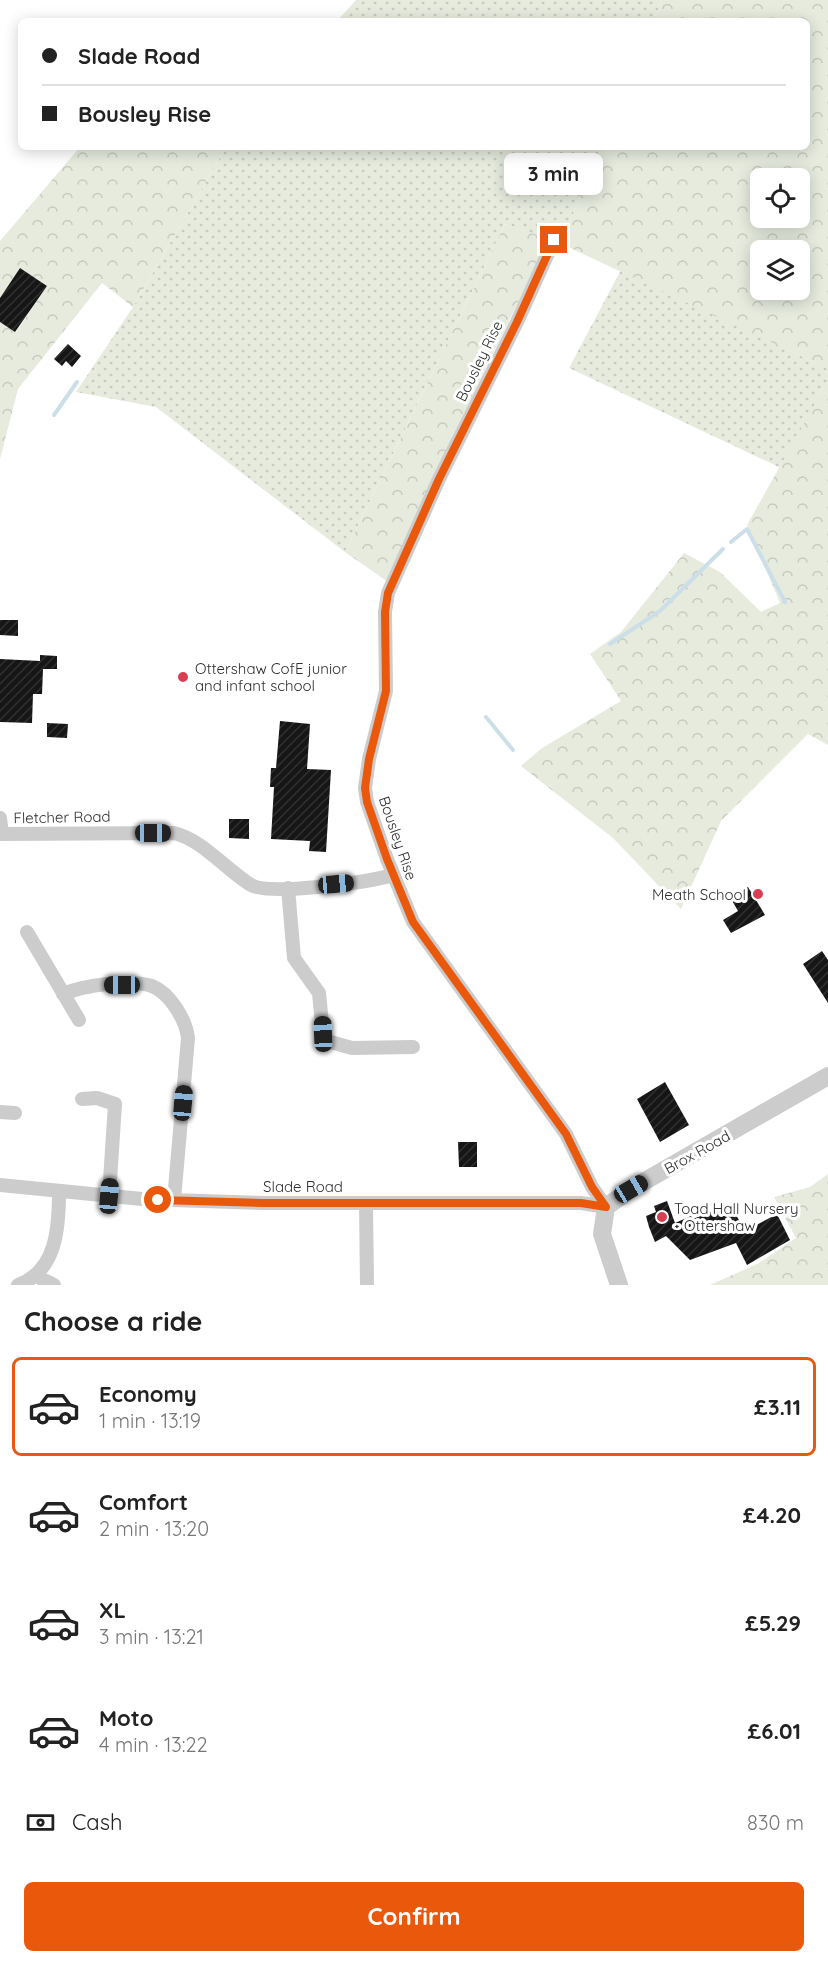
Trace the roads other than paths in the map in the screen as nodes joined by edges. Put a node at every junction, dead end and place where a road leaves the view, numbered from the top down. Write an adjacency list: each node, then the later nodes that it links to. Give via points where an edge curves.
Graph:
1 (554, 240): 4 (street, Bousley Rise, via 388,593 386,691 365,788)
2 (0, 818): 3 (street)
3 (1, 834): 5 (street, Fletcher Road, via 174,833 250,884 269,890)
4 (393, 875): 5 (street, Fletcher Road, via 369,881); 19 (street, Bousley Rise, via 413,922 566,1134)
5 (288, 888): 9 (street, via 294,958 320,993 327,1041 352,1048)
6 (27, 932): 7 (street)
7 (63, 994): 8 (street); 17 (street, via 102,985 153,987 185,1021 188,1038)
8 (79, 1020)
9 (413, 1047)
10 (828, 1076): 19 (street, Brox Road, via 614,1198)
11 (82, 1100): 16 (street, via 97,1098 115,1104)
12 (0, 1112): 13 (street)
13 (15, 1113)
14 (0, 1185): 15 (street, Slade Road)
15 (59, 1191): 16 (street, Slade Road); 20 (street, via 53,1246)
16 (109, 1196): 17 (street, Slade Road)
17 (174, 1200): 18 (street, Slade Road)
18 (366, 1203): 19 (street, Slade Road, via 581,1203); 23 (street)
19 (606, 1207): 24 (street, via 602,1234)
20 (36, 1276): 21 (street); 22 (street)
21 (18, 1285)
22 (54, 1285)
23 (366, 1285)
24 (619, 1285)

